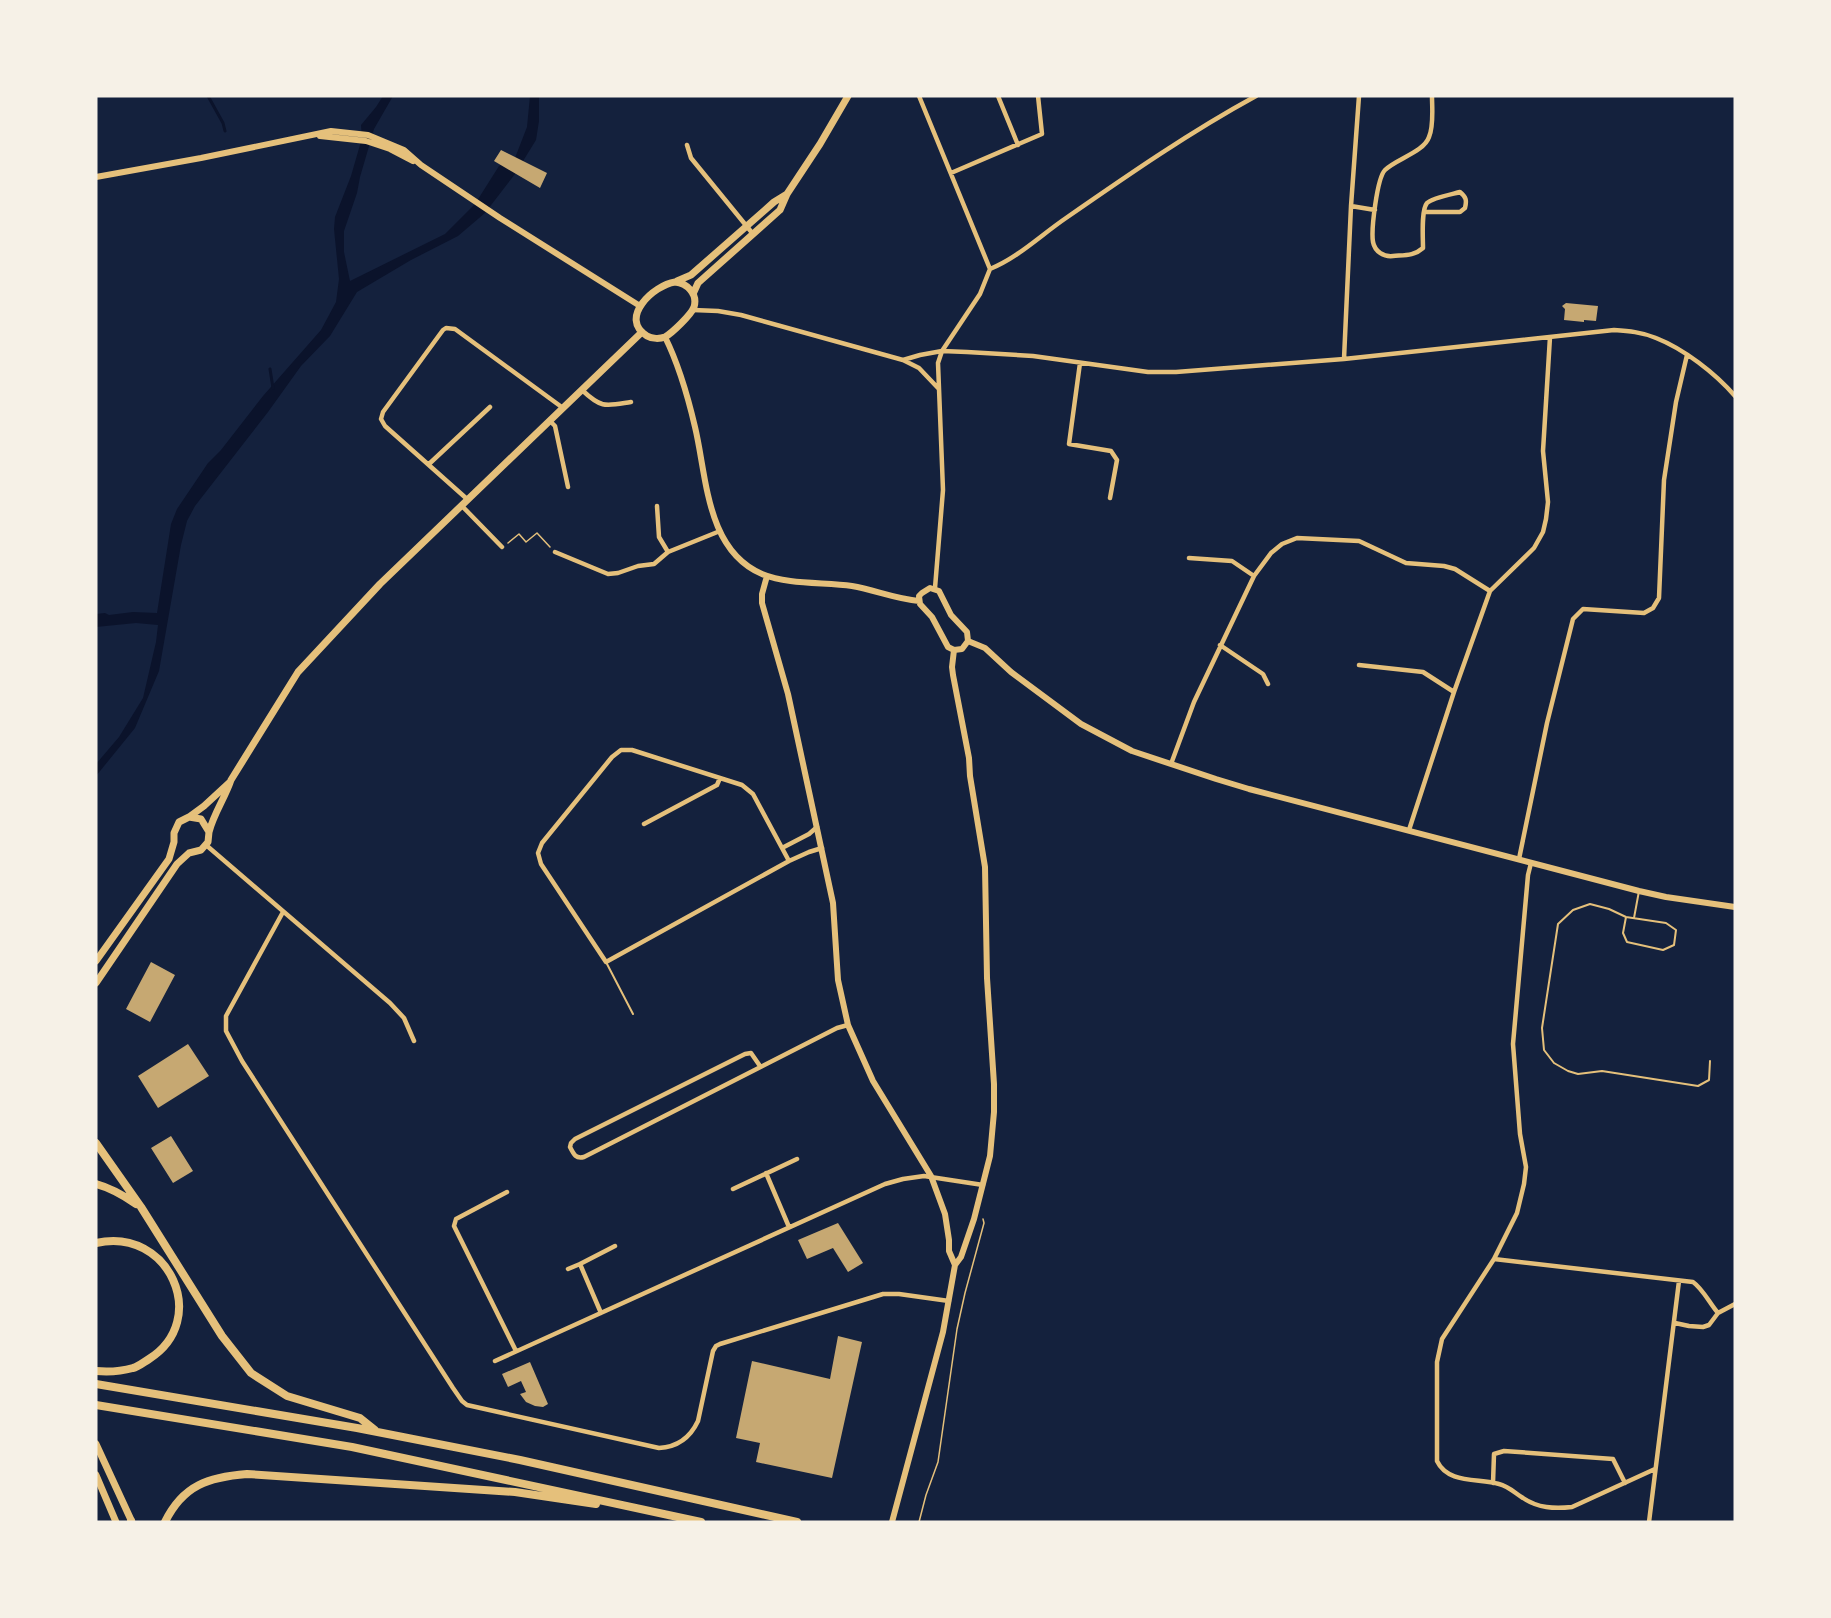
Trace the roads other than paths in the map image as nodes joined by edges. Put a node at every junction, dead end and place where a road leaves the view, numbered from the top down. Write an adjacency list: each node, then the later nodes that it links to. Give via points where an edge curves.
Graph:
1 (848, 96): 12 (main road)
2 (919, 96): 10 (street)
3 (998, 96): 9 (street)
4 (1038, 96): 9 (street, via 1042,134)
5 (1256, 96): 18 (street, via 1187,136 1010,260)
6 (1359, 96): 13 (street)
7 (1432, 96): 14 (street, via 1429,139 1383,172)
8 (687, 145): 16 (street, via 691,158)
9 (1018, 145): 10 (street)
10 (951, 173): 18 (street)
11 (96, 177): 21 (street, via 331,131 355,136 404,150 500,218)
12 (787, 194): 16 (main road); 17 (main road, via 780,210)
13 (1351, 206): 14 (street); 28 (street)
14 (1375, 210): 15 (street, via 1373,243 1387,257 1417,254 1423,248)
15 (1424, 212): 15 (street, via 1460,212 1467,202 1460,192 1430,201)
16 (747, 226): 17 (street); 19 (main road, via 691,275)
17 (753, 234): 20 (main road, via 698,283)
18 (990, 269): 26 (street, via 980,294)
19 (675, 282): 20 (main road, via 687,285); 21 (main road, via 663,285)
20 (693, 294): 22 (main road)
21 (640, 306): 23 (main road, via 636,315)
22 (693, 310): 24 (main road); 29 (street, via 741,315)
23 (642, 332): 24 (main road, via 652,338); 32 (main road)
24 (665, 337): 43 (street, via 684,387)
25 (1550, 337): 27 (street, via 1629,331 1657,338); 28 (street); 51 (street, via 1543,451 1548,502 1543,532 1534,548)
26 (942, 351): 29 (street); 30 (street); 31 (street, via 938,363)
27 (1687, 355): 33 (street); 71 (street, via 1664,480 1659,598 1644,613 1583,609 1573,619)
28 (1344, 359): 30 (street, via 1176,372)
29 (903, 360): 31 (street, via 919,368)
30 (1080, 363): 40 (street, via 1069,444 1111,451 1117,460)
31 (939, 389): 50 (street, via 943,490)
32 (582, 390): 34 (street, via 595,403 608,406); 36 (main road)
33 (1734, 394)
34 (631, 402)
35 (490, 407): 38 (street)
36 (563, 408): 37 (main road); 38 (street, via 455,329 446,328 381,419)
37 (550, 421): 39 (street, via 555,426); 41 (main road)
38 (429, 464): 41 (street)
39 (568, 487)
40 (1110, 498)
41 (464, 502): 44 (street); 61 (main road, via 298,672)
42 (657, 506): 46 (street, via 659,537)
43 (720, 531): 46 (street); 48 (street, via 740,560)
44 (502, 547)
45 (555, 552): 46 (street, via 608,574 654,564)
46 (668, 552)
47 (1189, 558): 49 (street, via 1232,561)
48 (767, 576): 52 (street, via 861,588); 64 (street, via 762,603 790,702)
49 (1254, 576): 51 (street, via 1271,553 1287,540 1348,540 1406,563 1455,569); 54 (street)
50 (935, 588): 52 (street, via 925,590); 53 (street, via 967,632)
51 (1490, 591): 58 (street)
52 (919, 601): 55 (street)
53 (968, 641): 55 (street, via 962,649); 59 (street, via 985,648 1081,724 1132,751)
54 (1220, 645): 57 (street, via 1263,674); 59 (street)
55 (954, 650): 92 (street, via 953,675 985,867 994,1112)
56 (1359, 665): 58 (street, via 1423,672)
57 (1268, 684)
58 (1454, 692): 65 (street)
59 (1171, 764): 65 (street, via 1238,786)
60 (720, 778): 63 (street, via 717,785); 69 (street, via 742,785 753,794); 80 (street, via 621,750 542,843 538,853 541,864)
61 (231, 780): 62 (main road); 66 (main road)
62 (189, 817): 66 (main road, via 201,819); 68 (main road, via 175,827)
63 (644, 824)
64 (817, 827): 69 (street); 70 (street)
65 (1408, 830): 71 (street)
66 (209, 832): 67 (main road)
67 (206, 845): 68 (main road, via 201,850); 76 (street)
68 (181, 848): 79 (main road); 81 (main road, via 177,864)
69 (782, 848): 72 (street)
70 (822, 848): 72 (street); 83 (street, via 835,916 838,980)
71 (1519, 859): 73 (street)
72 (789, 861): 80 (street)
73 (1531, 863): 74 (street); 99 (street, via 1513,1044 1526,1167 1517,1213)
74 (1639, 891): 75 (street); 78 (lane)
75 (1735, 907)
76 (283, 912): 84 (street, via 390,1003 404,1018); 104 (street, via 226,1016 226,1032 467,1405 667,1448 686,1438 698,1421 713,1351 720,1344 883,1294)
77 (1626, 917): 78 (lane); 78 (lane, via 1623,933 1627,942 1664,950 1674,945 1676,930 1666,923); 85 (lane, via 1590,904 1573,910 1558,924 1542,1028 1545,1050 1554,1063 1578,1074 1602,1071 1698,1086 1709,1080)
78 (1634, 918)
79 (96, 961)
80 (606, 962): 82 (lane)
81 (96, 983)
82 (633, 1014)
83 (848, 1025): 86 (street); 90 (street, via 873,1081)
84 (414, 1041)
85 (1710, 1061)
86 (760, 1066): 86 (street, via 584,1157 574,1156 570,1148 575,1139 745,1054 751,1053)
87 (96, 1143): 95 (highway)
88 (797, 1159): 89 (street)
89 (766, 1173): 93 (street); 96 (street)
90 (931, 1176): 92 (street); 96 (street, via 885,1185); 101 (street, via 945,1214)
91 (96, 1184): 95 (highway, via 108,1186)
92 (983, 1185): 101 (street, via 961,1257)
93 (733, 1189)
94 (507, 1192): 109 (street, via 456,1219 454,1226)
95 (141, 1207): 116 (highway, via 222,1336 250,1373 287,1396 360,1418)
96 (789, 1227): 106 (street)
97 (96, 1243): 111 (highway, via 120,1240 149,1251 168,1271 178,1301 175,1330 159,1353 135,1368)
98 (615, 1246): 100 (street)
99 (1494, 1259): 103 (street); 120 (street, via 1442,1339 1437,1362 1440,1468 1452,1477)
100 (580, 1264): 102 (street); 106 (street)
101 (955, 1265): 104 (street)
102 (568, 1269)
103 (1679, 1281): 107 (street, via 1697,1285); 108 (street)
104 (949, 1301): 128 (street)
105 (1735, 1304): 107 (street)
106 (601, 1312): 109 (street)
107 (1718, 1313): 108 (street, via 1703,1327)
108 (1675, 1323): 118 (street)
109 (516, 1351): 110 (street)
110 (495, 1361)
111 (96, 1371)
112 (96, 1384): 116 (highway)
113 (96, 1405): 115 (highway)
114 (96, 1410): 115 (highway)
115 (161, 1416): 122 (highway, via 352,1447)
116 (378, 1432): 127 (highway)
117 (96, 1444): 124 (main road)
118 (1655, 1468): 121 (street); 129 (street)
119 (96, 1475): 123 (main road)
120 (1493, 1483): 121 (street, via 1508,1487 1536,1505 1559,1509); 121 (street, via 1494,1454 1504,1452 1613,1459)
121 (1625, 1483)
122 (664, 1513): 125 (highway, via 515,1492 247,1474 195,1485); 126 (highway)
123 (116, 1522)
124 (131, 1522)
125 (165, 1522)
126 (701, 1522)
127 (797, 1522)
128 (892, 1522)
129 (1649, 1522)

